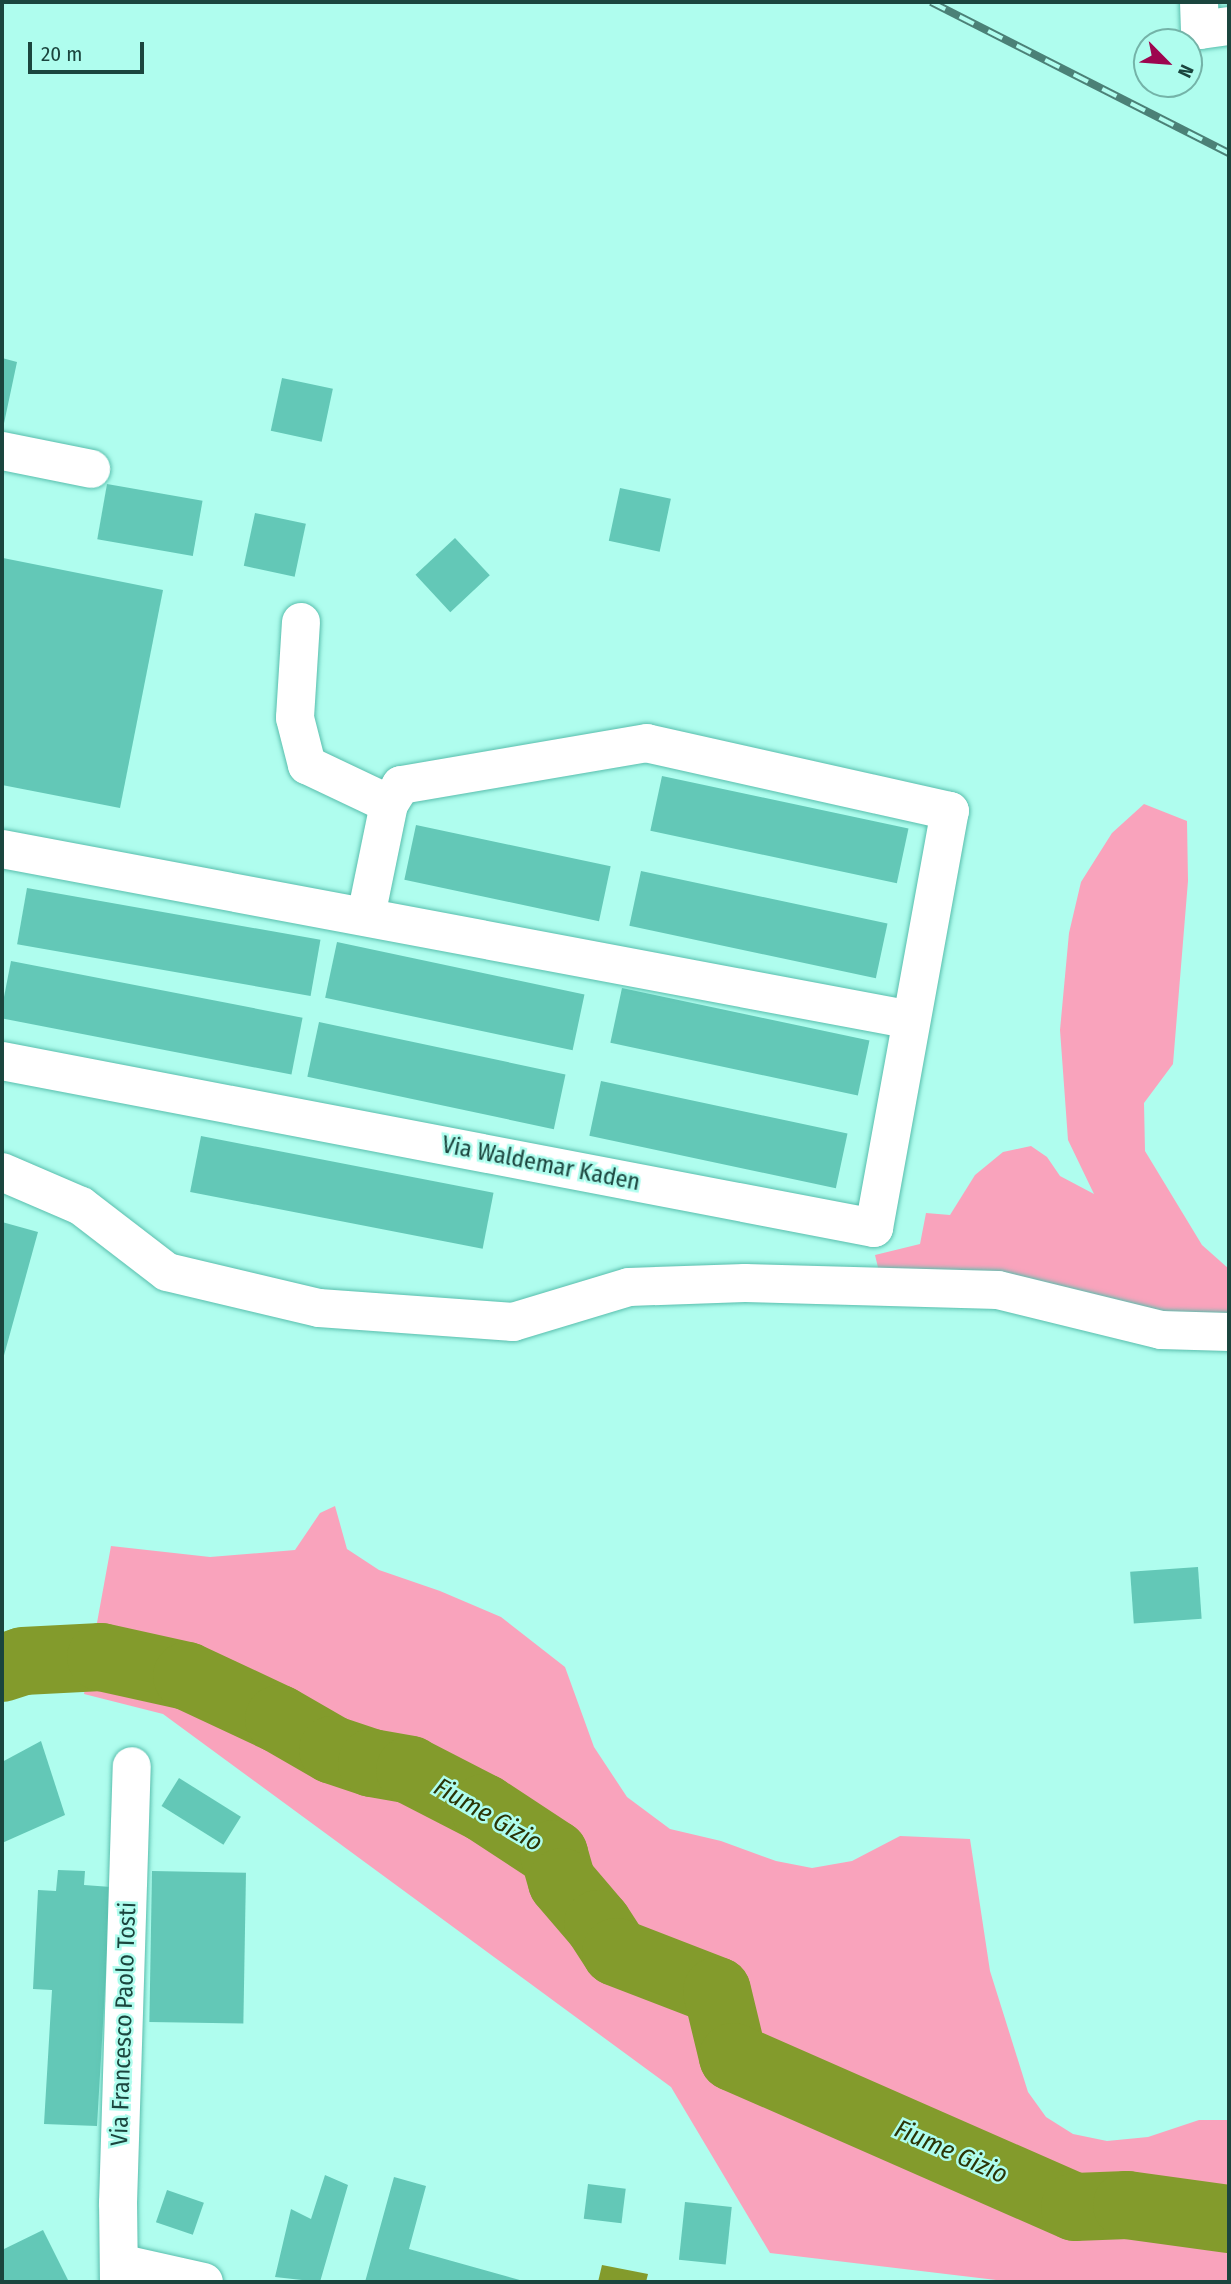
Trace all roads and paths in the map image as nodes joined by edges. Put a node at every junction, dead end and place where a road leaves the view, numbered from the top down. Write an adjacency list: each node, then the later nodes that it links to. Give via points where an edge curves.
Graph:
1 (1199, 2): 2 (street, via 1200,30)
2 (1229, 26)
3 (2, 451): 4 (street)
4 (91, 469)
5 (301, 622): 6 (street, via 295,718 307,765)
6 (389, 804): 8 (street); 9 (street, Via Waldemar Kaden, via 401,785 647,743 950,810)
7 (2, 849): 8 (street)
8 (366, 916): 9 (street)
9 (911, 1020): 10 (street, Via Waldemar Kaden, via 874,1228)
10 (2, 1060)
11 (2, 1172): 12 (street, via 81,1206 167,1272 319,1308 513,1322 629,1287 745,1283 945,1288 998,1290 1161,1330)
12 (1229, 1332)
13 (132, 1766): 14 (street, Via Francesco Paolo Tosti)
14 (119, 2273): 15 (street)
15 (204, 2282)

